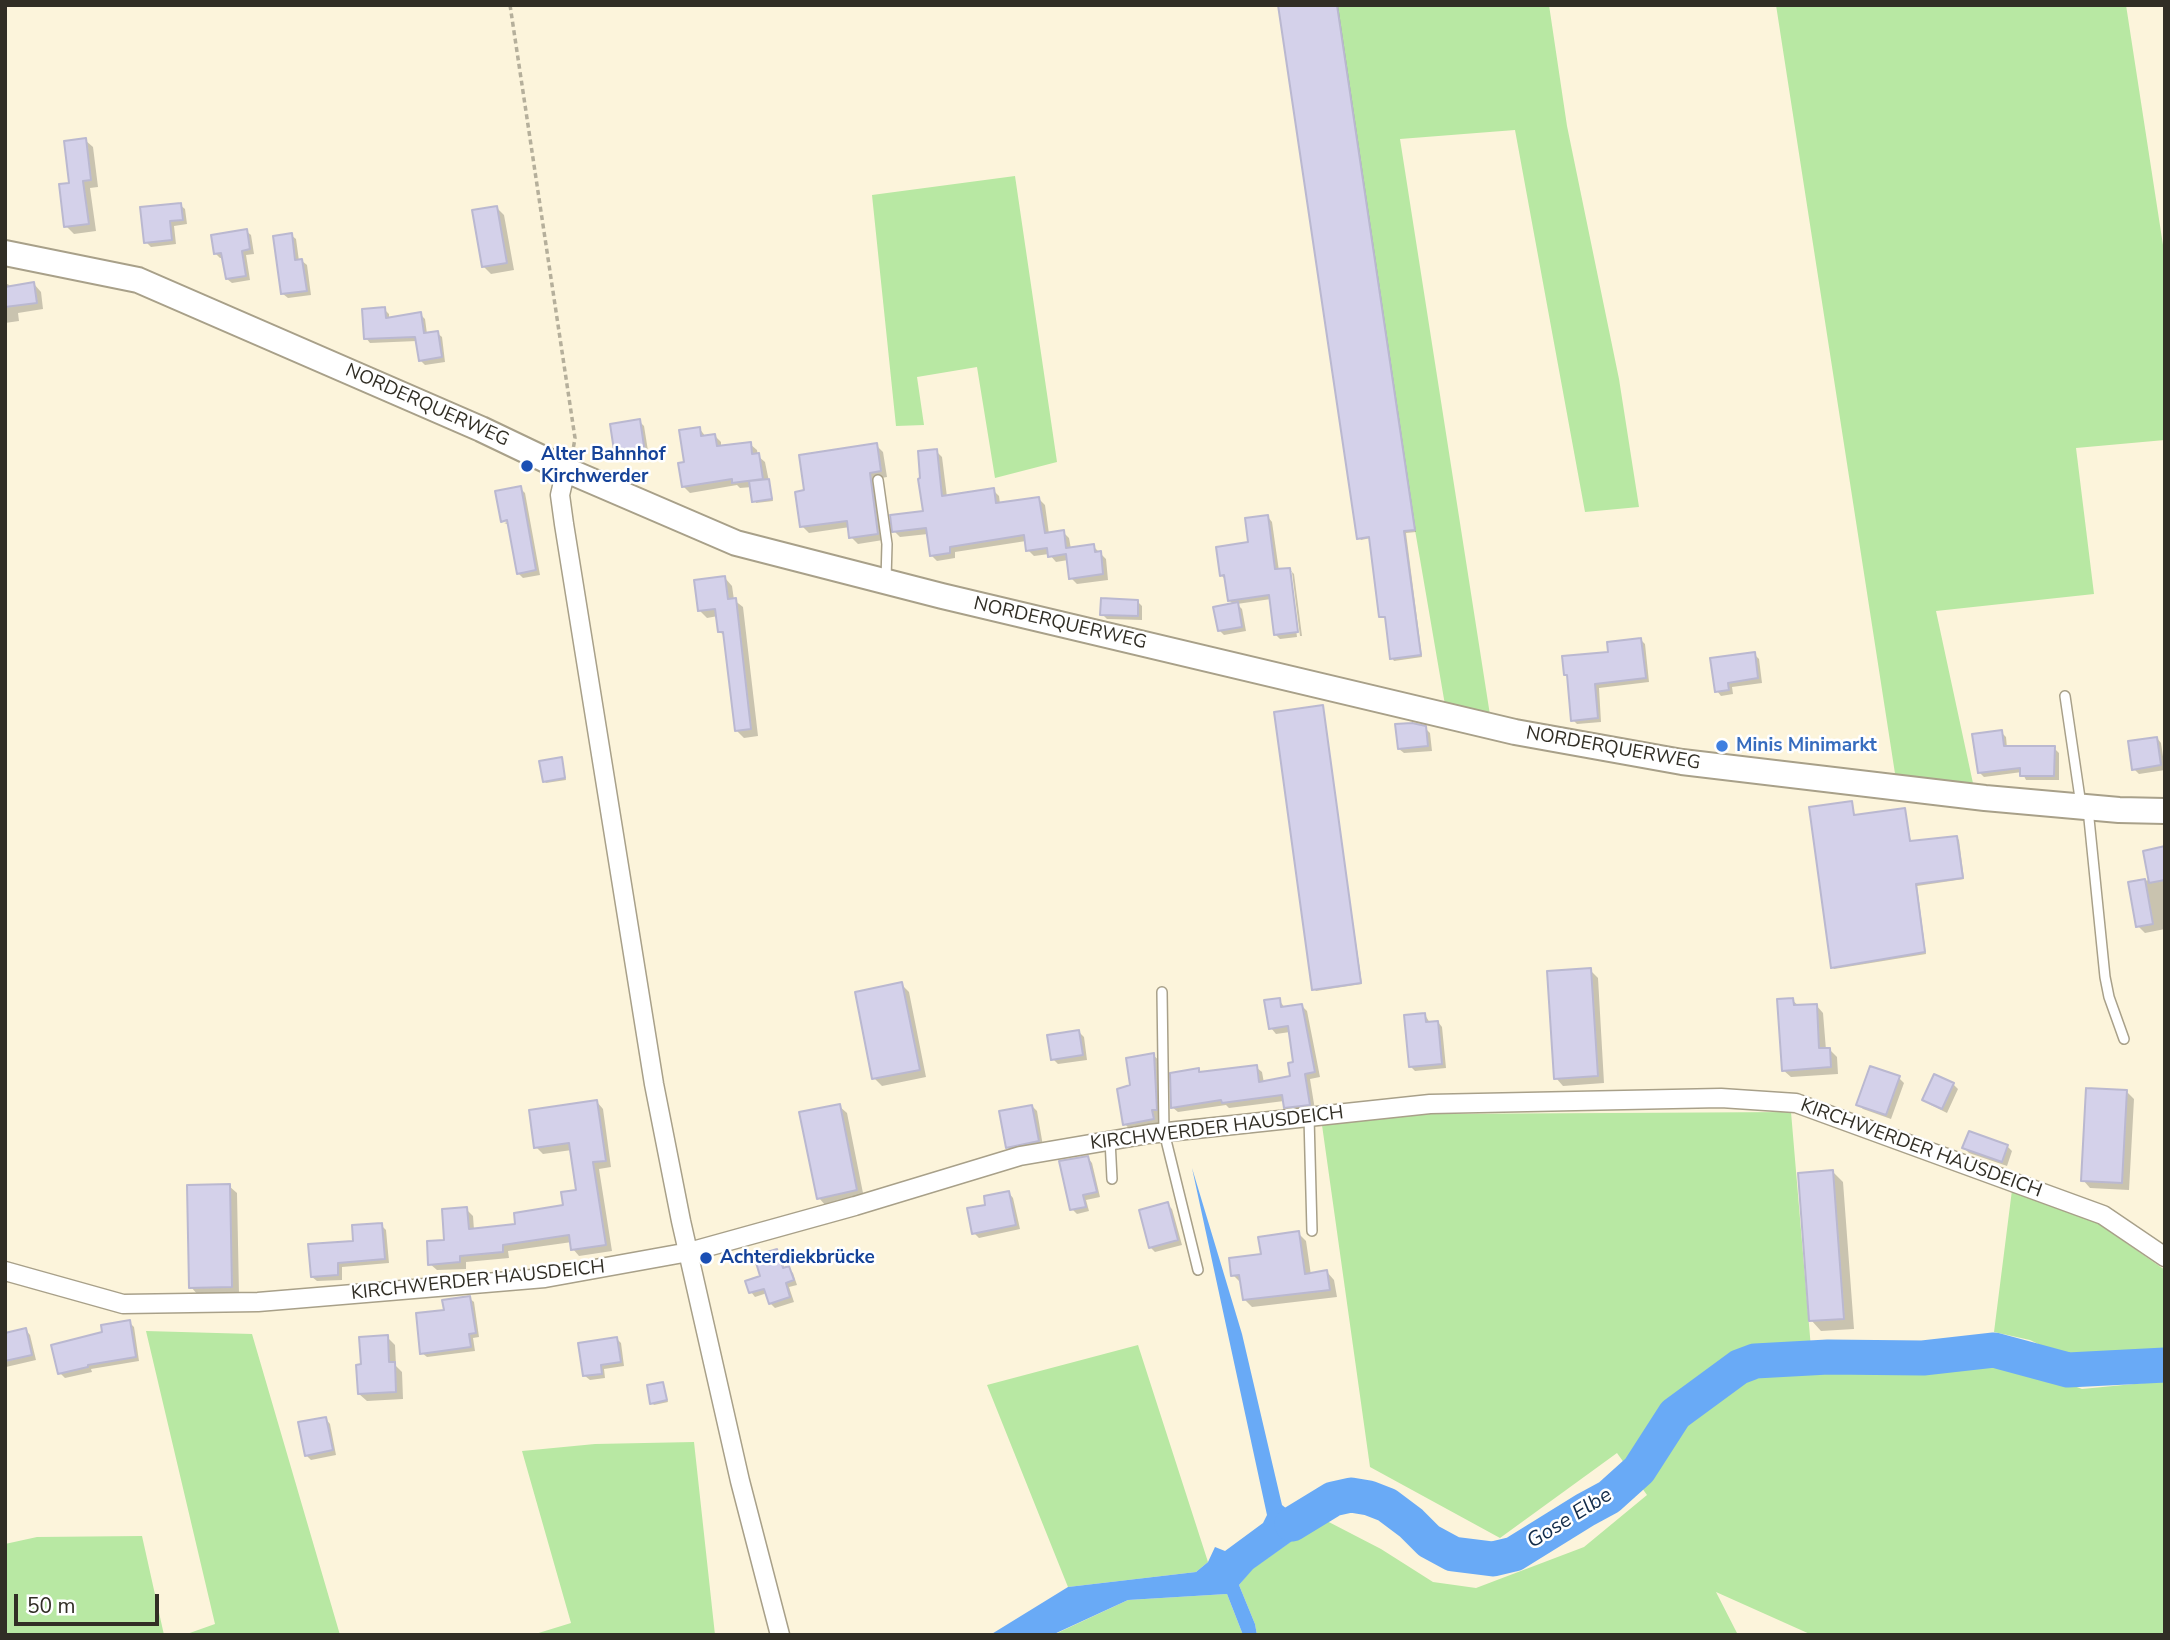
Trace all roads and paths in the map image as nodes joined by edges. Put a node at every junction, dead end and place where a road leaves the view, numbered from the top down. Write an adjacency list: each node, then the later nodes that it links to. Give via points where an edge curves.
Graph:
1 (510, 5): 3 (path, via 575,438)
2 (5, 253): 3 (street, NORDERQUERWEG, via 138,281)
3 (570, 472): 5 (street, NORDERQUERWEG, via 736,543); 16 (street, via 560,495 564,524 654,1084)
4 (878, 480): 5 (lane, via 887,544)
5 (886, 581): 7 (street, NORDERQUERWEG, via 1515,732 1682,762)
6 (2065, 696): 7 (lane)
7 (2085, 807): 8 (street, NORDERQUERWEG); 10 (lane, via 2105,976)
8 (2165, 811)
9 (1162, 992): 12 (lane)
10 (2124, 1039)
11 (1309, 1117): 12 (street, KIRCHWERDER HAUSDEICH); 15 (lane); 17 (street, KIRCHWERDER HAUSDEICH, via 1430,1104 1721,1098 1796,1103 2103,1215)
12 (1164, 1132): 13 (street, KIRCHWERDER HAUSDEICH); 18 (lane)
13 (1110, 1140): 14 (lane); 16 (street, KIRCHWERDER HAUSDEICH, via 1020,1156)
14 (1112, 1179)
15 (1312, 1231)
16 (689, 1252): 19 (street, KIRCHWERDER HAUSDEICH, via 545,1278 258,1302 123,1304); 20 (street)
17 (2165, 1257)
18 (1198, 1270)
19 (5, 1271)
20 (780, 1635)

